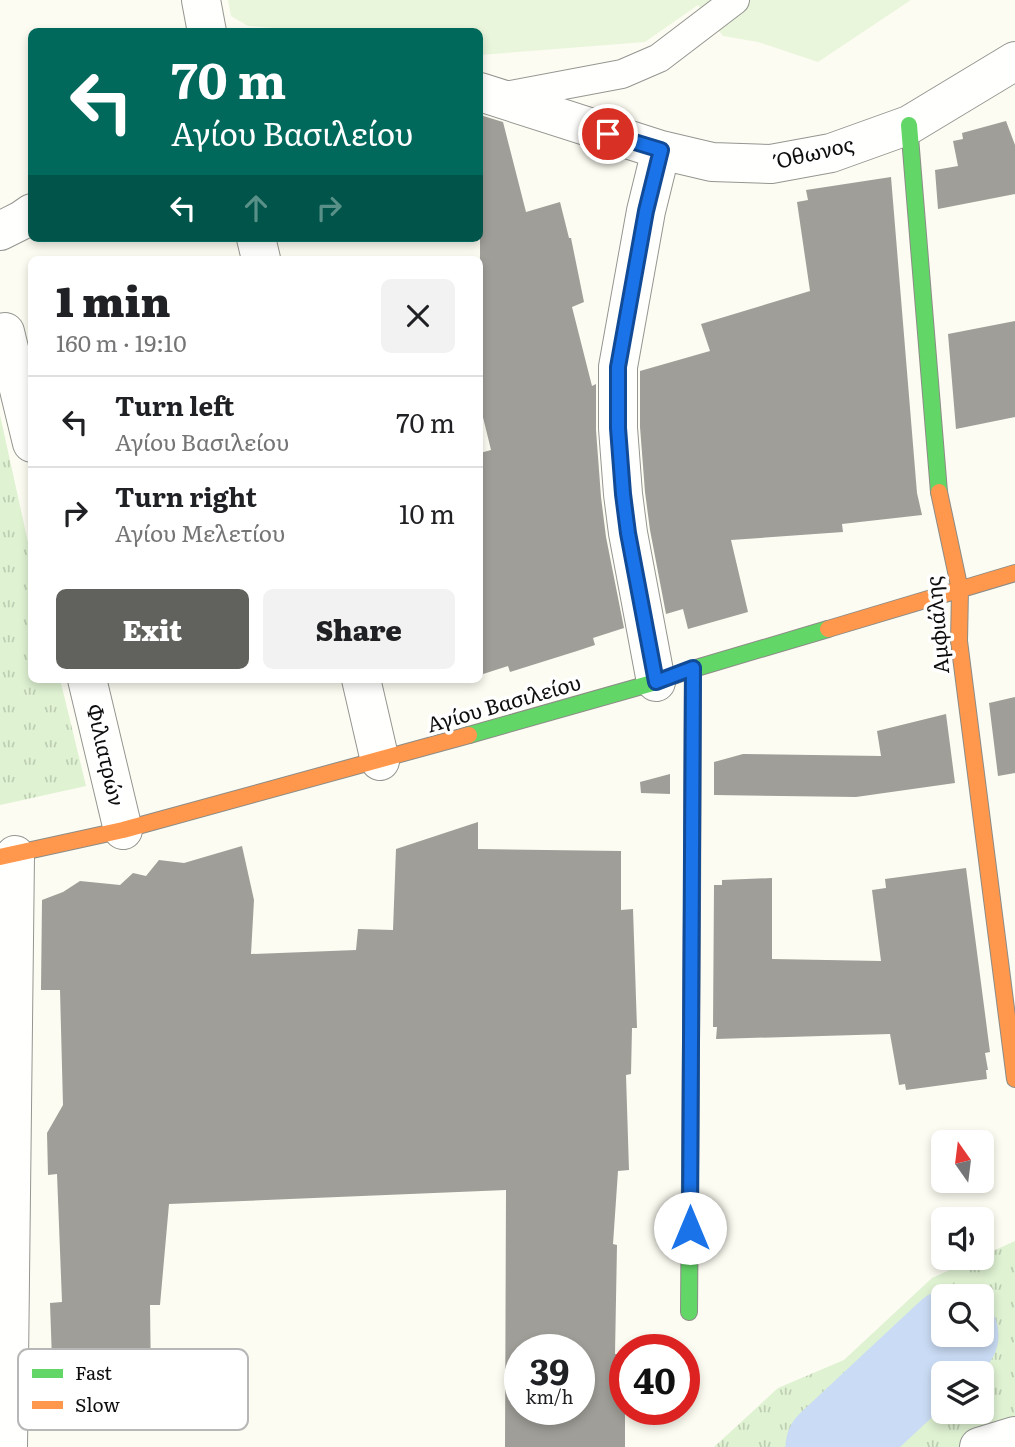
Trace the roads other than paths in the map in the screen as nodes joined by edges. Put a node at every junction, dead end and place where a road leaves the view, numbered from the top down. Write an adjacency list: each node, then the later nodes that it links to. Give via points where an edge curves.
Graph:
1 (201, 0): 3 (street)
2 (735, 0): 5 (lane, via 659,58 622,74)
3 (206, 28)
4 (1015, 61): 6 (street, Όθωνος)
5 (488, 95): 7 (street, Όθωνος)
6 (909, 125): 7 (street, Όθωνος, via 831,153 771,164 712,162); 13 (street, Αμφιάλης, via 939,491)
7 (661, 150): 15 (street, via 618,367 623,494)
8 (28, 216): 9 (street)
9 (0, 231)
10 (5, 332): 11 (street)
11 (28, 427)
12 (1015, 573): 13 (street, Αγίου Βασιλείου)
13 (960, 590): 14 (street, Αγίου Βασιλείου); 21 (street, Αμφιάλης, via 958,641)
14 (693, 668): 15 (street, Αγίου Βασιλείου); 22 (street)
15 (656, 682): 18 (street, Αγίου Βασιλείου)
16 (88, 683): 19 (street, Φιλιατρών)
17 (362, 683): 18 (street)
18 (380, 761): 19 (street, Αγίου Βασιλείου)
19 (122, 830): 20 (street, Αγίου Βασιλείου)
20 (8, 856): 24 (street)
21 (1015, 1079)
22 (690, 1312)
23 (1015, 1436): 25 (street)
24 (8, 1447)
25 (979, 1447)

